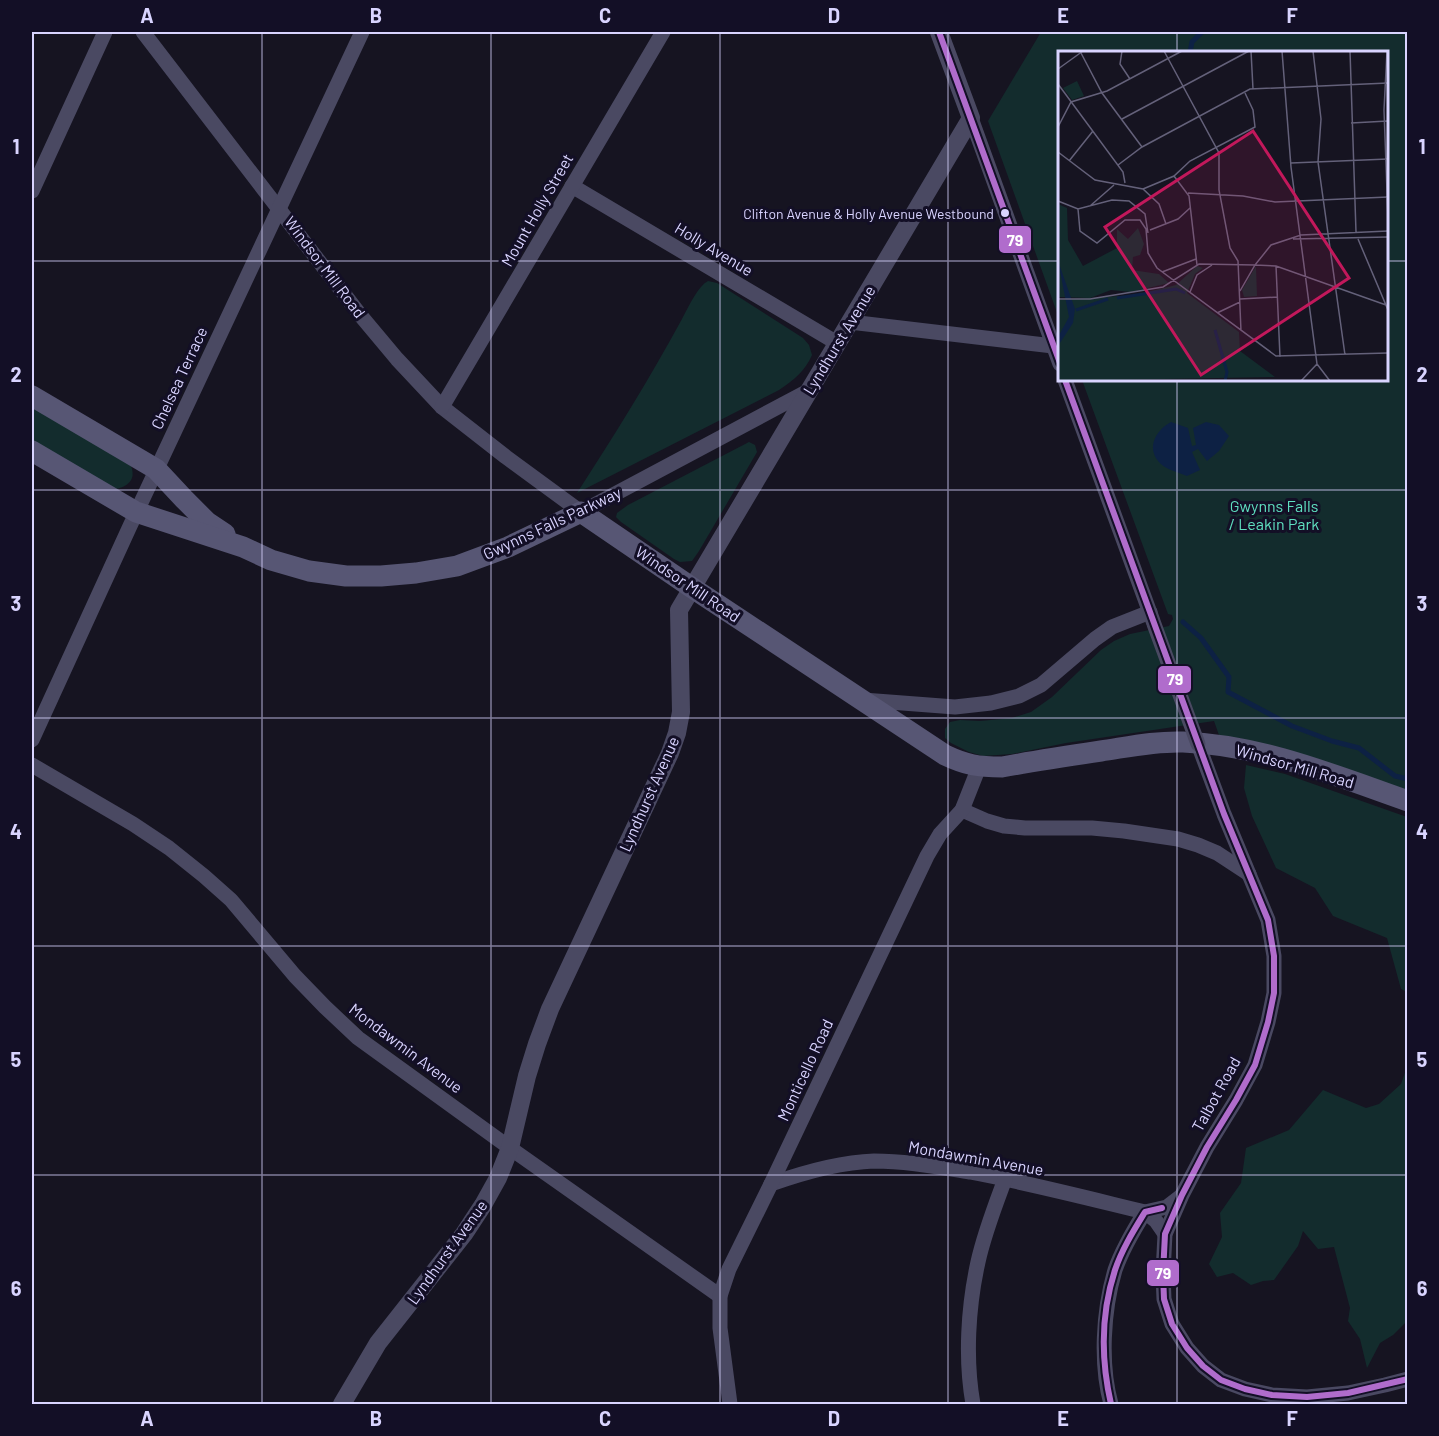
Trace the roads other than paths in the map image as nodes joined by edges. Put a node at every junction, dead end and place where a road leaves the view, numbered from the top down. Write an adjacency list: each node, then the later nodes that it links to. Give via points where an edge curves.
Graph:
1 (105, 32): 8 (street)
2 (143, 32): 9 (street, Windsor Mill Road)
3 (362, 32): 9 (street, Chelsea Terrace)
4 (663, 32): 7 (street, Mount Holly Street)
5 (939, 32): 6 (street)
6 (971, 118): 10 (street, Lyndhurst Avenue); 12 (street)
7 (572, 186): 11 (street, Holly Avenue); 17 (street, Mount Holly Street)
8 (32, 191)
9 (279, 207): 17 (street, Windsor Mill Road, via 361,316); 19 (street, Chelsea Terrace)
10 (850, 322): 11 (street, Lyndhurst Avenue); 12 (street)
11 (837, 343): 15 (street, Lyndhurst Avenue)
12 (1053, 346): 13 (street)
13 (1058, 361)
14 (1065, 381): 24 (street, Talbot Road)
15 (808, 391): 21 (street, Gwynns Falls Parkway); 23 (street, Lyndhurst Avenue)
16 (32, 396): 19 (main road, Gwynns Falls Parkway)
17 (442, 407): 21 (street, Windsor Mill Road)
18 (32, 451): 20 (main road, Gwynns Falls Parkway)
19 (156, 469): 20 (street, Chelsea Terrace); 22 (main road, Gwynns Falls Parkway, via 207,522)
20 (136, 512): 22 (main road, Gwynns Falls Parkway); 26 (street, Chelsea Terrace)
21 (582, 512): 22 (main road, Gwynns Falls Parkway, via 488,555 457,566 416,573 346,576 309,571); 23 (main road, Windsor Mill Road)
22 (243, 547)
23 (691, 587): 25 (main road, Windsor Mill Road); 32 (street, Lyndhurst Avenue, via 679,610 681,712 677,733 544,1027 527,1076)
24 (1152, 618): 25 (street, via 1112,627 1041,685 1018,696 955,707); 31 (street, Talbot Road, bridge)
25 (863, 700): 28 (main road, Windsor Mill Road, via 945,755)
26 (32, 740)
27 (32, 765): 32 (street, Mondawmin Avenue, via 134,824 204,876 231,900 295,976 358,1038)
28 (979, 767): 29 (main road, Windsor Mill Road, via 1182,742 1265,754); 30 (street, Monticello Road)
29 (1407, 801)
30 (962, 810): 31 (street, via 1004,826 1092,828 1178,839 1217,853); 34 (street, Monticello Road, via 927,856)
31 (1249, 874): 35 (street, Talbot Road, via 1268,920 1274,956 1274,993 1255,1065)
32 (510, 1148): 38 (street, Mondawmin Avenue); 40 (street, Lyndhurst Avenue, via 498,1178 464,1234 378,1343)
33 (1005, 1179): 34 (street, Mondawmin Avenue, via 935,1166 873,1161 798,1174); 36 (street, Mondawmin Avenue); 42 (street, via 978,1261 971,1303)
34 (771, 1184): 38 (street, Monticello Road)
35 (1182, 1195): 36 (street, via 1167,1207); 37 (street, Talbot Road)
36 (1145, 1212): 37 (street); 43 (street, via 1115,1271 1107,1308 1104,1347)
37 (1165, 1234): 39 (street, Talbot Road, via 1164,1299 1172,1324 1187,1348 1221,1380 1272,1395 1307,1397 1348,1393)
38 (720, 1296): 41 (street, Monticello Road)
39 (1407, 1379)
40 (342, 1404)
41 (730, 1404)
42 (973, 1404)
43 (1111, 1404)

